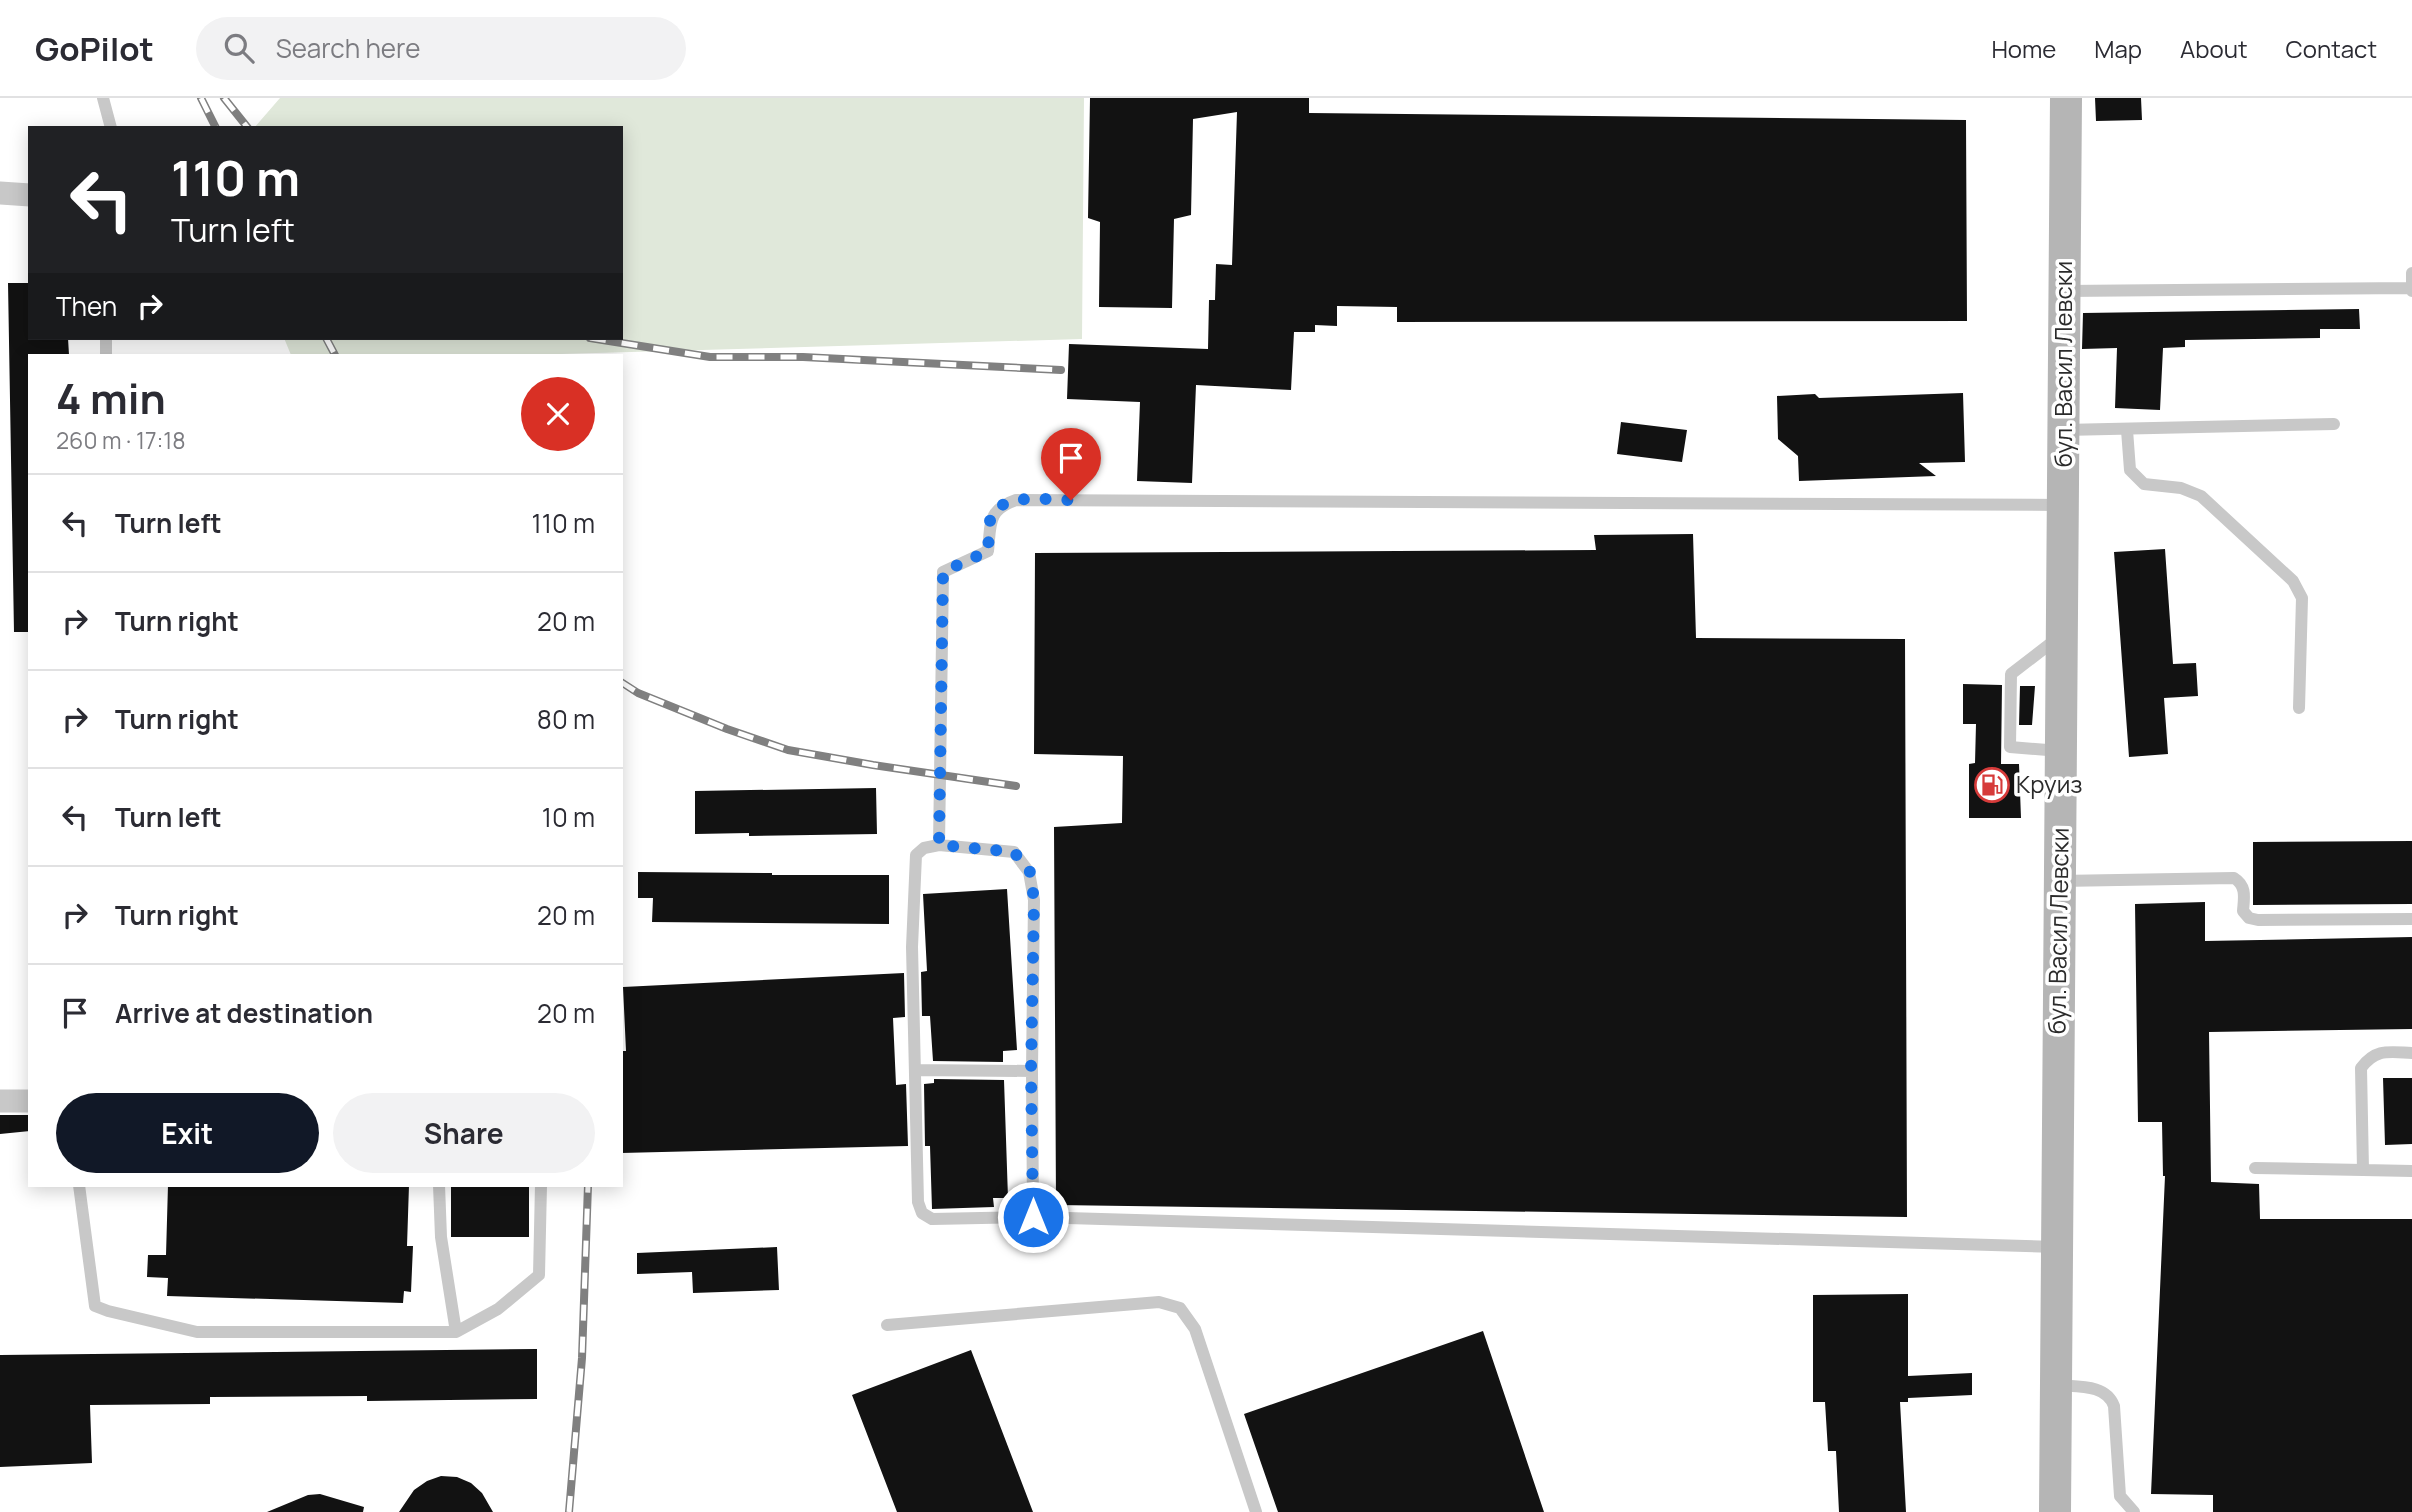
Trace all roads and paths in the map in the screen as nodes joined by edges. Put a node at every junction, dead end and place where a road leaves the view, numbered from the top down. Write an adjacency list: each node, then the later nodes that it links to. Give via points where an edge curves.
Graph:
1 (103, 98): 3 (lane)
2 (2066, 98): 8 (street, бул. Васил Левски)
3 (110, 126)
4 (0, 193): 5 (street)
5 (28, 195)
6 (2412, 273): 7 (lane)
7 (2411, 290): 8 (lane)
8 (2065, 291): 10 (street, бул. Васил Левски)
9 (2334, 424): 11 (lane)
10 (2064, 430): 11 (lane); 12 (street, бул. Васил Левски)
11 (2127, 430): 14 (lane, via 2130,470 2144,484 2181,488 2202,496 2293,581 2302,598)
12 (2063, 505): 13 (street, бул. Васил Левски); 16 (lane, via 1016,500 1003,504 991,516 988,551 943,572)
13 (2062, 635): 15 (street, бул. Васил Левски); 15 (lane, via 2011,674 2010,747)
14 (2299, 708)
15 (2061, 751): 17 (street, бул. Васил Левски)
16 (939, 845): 20 (lane, via 916,855 912,947); 21 (lane, via 1014,852 1030,872 1034,900)
17 (2060, 881): 18 (lane, via 2234,878 2244,890 2243,911 2249,918); 31 (street, бул. Васил Левски)
18 (2412, 919)
19 (2412, 1053): 25 (lane, via 2381,1052 2369,1057 2361,1068)
20 (916, 1070): 21 (lane); 30 (lane, via 916,1165 922,1213 932,1219)
21 (1031, 1071): 30 (lane)
22 (0, 1101): 23 (street)
23 (28, 1101)
24 (2255, 1168): 25 (lane)
25 (2363, 1170): 26 (lane)
26 (2412, 1171)
27 (79, 1187): 33 (lane, via 95,1306 197,1332)
28 (439, 1187): 33 (lane, via 441,1237)
29 (541, 1187): 33 (lane, via 539,1275 498,1310)
30 (1033, 1217): 31 (lane)
31 (2056, 1247): 34 (street, бул. Васил Левски)
32 (887, 1325): 35 (lane, via 1159,1302 1180,1308 1195,1329)
33 (456, 1332)
34 (2057, 1385): 36 (street, бул. Васил Левски); 37 (lane, via 2099,1390 2110,1396 2120,1496)
35 (1256, 1512)
36 (2055, 1512)
37 (2134, 1512)

